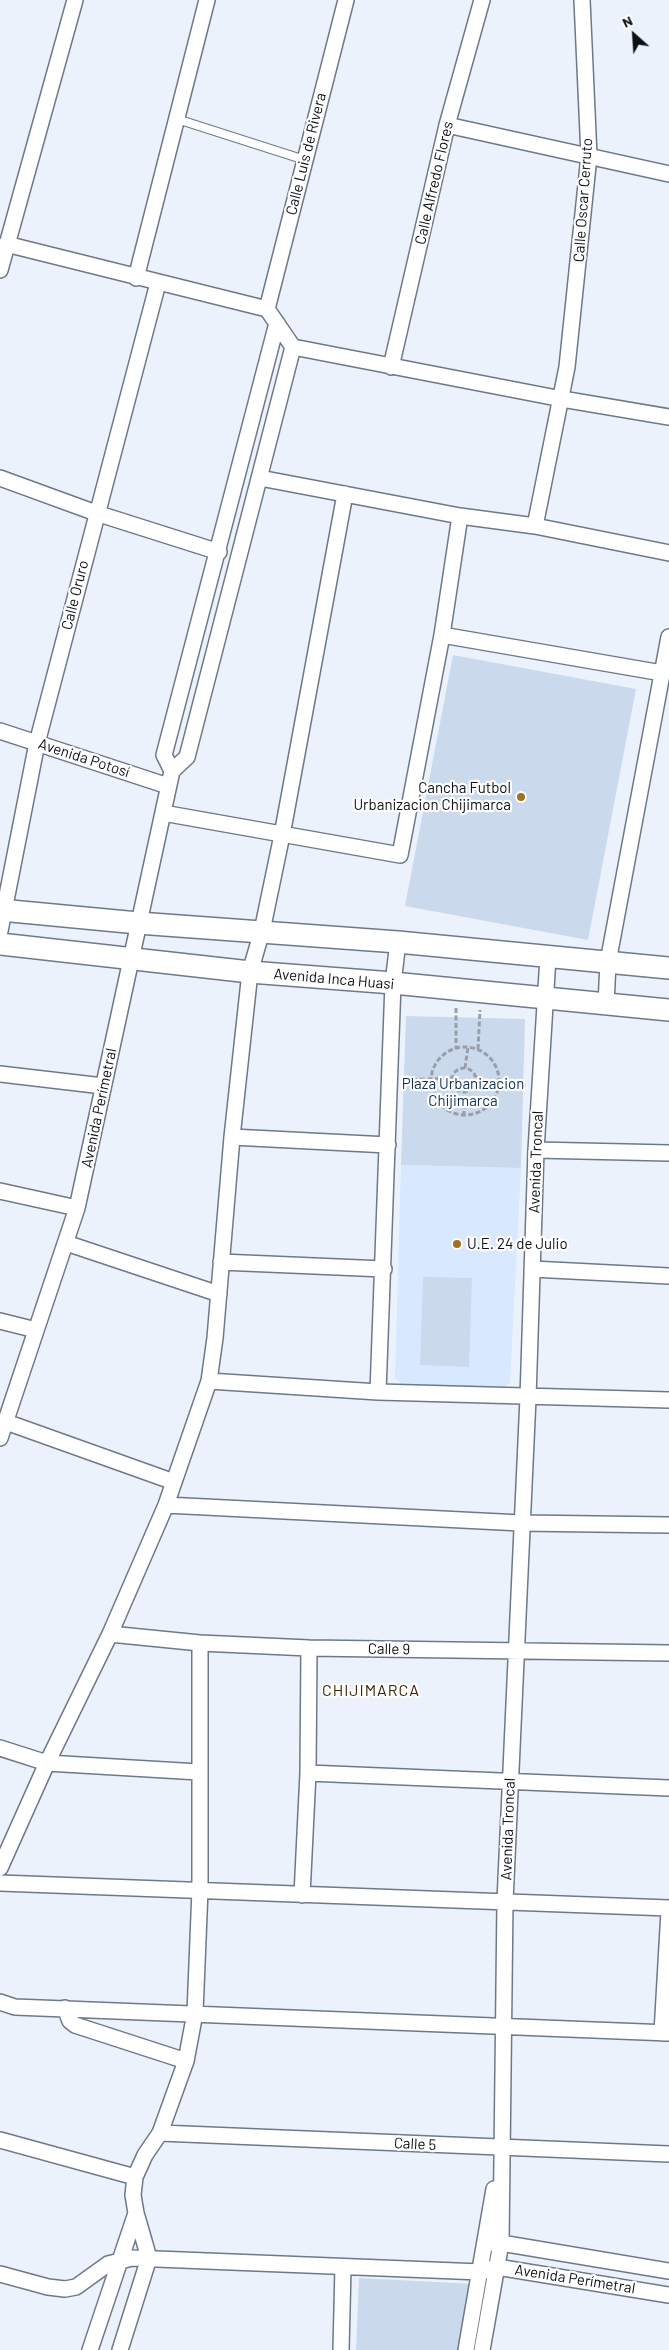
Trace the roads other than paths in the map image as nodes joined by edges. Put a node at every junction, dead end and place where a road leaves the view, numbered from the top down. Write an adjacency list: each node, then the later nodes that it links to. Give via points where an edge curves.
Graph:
1 (75, 0): 11 (street)
2 (207, 0): 6 (street)
3 (346, 0): 9 (street, Calle Luis de Rivera)
4 (582, 0): 8 (street, Calle Oscar Cerruto)
5 (479, 1): 7 (street, Calle Alfredo Flores)
6 (177, 119): 9 (lane); 13 (street)
7 (447, 125): 8 (street); 18 (street, Calle Alfredo Flores)
8 (589, 156): 10 (street); 19 (street, Calle Oscar Cerruto)
9 (304, 160): 15 (street, Calle Luis de Rivera)
10 (669, 174)
11 (6, 244): 12 (street); 13 (street)
12 (0, 270)
13 (136, 278): 14 (street)
14 (158, 283): 15 (street); 24 (street, Calle Oruro)
15 (267, 308): 16 (street)
16 (277, 323): 17 (street); 27 (street)
17 (293, 348): 18 (street); 22 (street)
18 (391, 367): 19 (street)
19 (562, 399): 20 (street); 26 (street, Calle Oscar Cerruto)
20 (669, 417)
21 (0, 478): 24 (street)
22 (260, 478): 23 (street); 34 (street, via 186,758)
23 (344, 494): 25 (street); 36 (street)
24 (96, 513): 27 (street); 33 (street, Calle Oruro)
25 (460, 516): 26 (street); 29 (street)
26 (535, 526): 28 (street)
27 (219, 552): 34 (street, via 164,754)
28 (669, 553)
29 (442, 635): 31 (street); 36 (street, via 400,855)
30 (669, 637): 31 (street)
31 (662, 673): 45 (street)
32 (0, 731): 33 (street, Avenida Potosí)
33 (37, 743): 34 (street, Avenida Potosí); 37 (street, Calle Oruro)
34 (170, 779): 35 (street, Avenida Perímetral)
35 (162, 813): 36 (street); 38 (street, Avenida Perímetral)
36 (282, 835): 40 (street)
37 (2, 910): 38 (street); 39 (street, Calle Oruro)
38 (138, 924): 40 (street); 44 (street, Avenida Perímetral)
39 (0, 931)
40 (262, 931): 41 (street); 47 (street)
41 (398, 942): 43 (street); 48 (street)
42 (0, 944): 44 (street, Avenida Inca Huasi)
43 (548, 956): 45 (street); 49 (street, Avenida Troncal)
44 (132, 957): 47 (street, Avenida Inca Huasi); 53 (street, Avenida Perímetral)
45 (608, 962): 46 (street); 50 (street)
46 (669, 968)
47 (250, 972): 48 (street, Avenida Inca Huasi); 54 (street)
48 (393, 983): 49 (street, Avenida Inca Huasi); 55 (street)
49 (544, 999): 50 (street, Avenida Inca Huasi); 56 (street, Avenida Troncal)
50 (606, 1005): 51 (street, Avenida Inca Huasi)
51 (669, 1010)
52 (0, 1074): 53 (street)
53 (104, 1086): 59 (street, Avenida Perímetral)
54 (232, 1137): 55 (street); 61 (street)
55 (388, 1145): 62 (street)
56 (536, 1150): 57 (street); 63 (street, Avenida Troncal)
57 (669, 1153)
58 (0, 1191): 59 (street)
59 (77, 1208): 60 (street, Avenida Perímetral)
60 (66, 1243): 65 (street); 67 (street, Avenida Perímetral)
61 (221, 1262): 62 (street); 65 (street)
62 (384, 1269): 69 (street)
63 (532, 1269): 64 (street); 70 (street, Avenida Troncal)
64 (669, 1276)
65 (219, 1294): 68 (street)
66 (0, 1321): 67 (street)
67 (36, 1330): 72 (street, Avenida Perímetral)
68 (209, 1382): 69 (street); 74 (street)
69 (378, 1392): 70 (street)
70 (528, 1398): 71 (street); 76 (street, Avenida Troncal)
71 (669, 1400)
72 (6, 1422): 73 (street, Avenida Perímetral); 74 (street)
73 (0, 1438)
74 (174, 1482): 75 (street)
75 (166, 1505): 76 (street); 78 (street)
76 (521, 1523): 77 (street); 81 (street, Avenida Troncal)
77 (669, 1525)
78 (110, 1634): 79 (street, Calle 9); 84 (street)
79 (200, 1643): 80 (street, Calle 9); 85 (street)
80 (309, 1648): 81 (street, Calle 9); 86 (street)
81 (517, 1650): 82 (street, Calle 9); 87 (street, Avenida Troncal)
82 (669, 1653)
83 (0, 1748): 84 (street)
84 (47, 1763): 85 (street); 89 (street)
85 (199, 1772): 91 (street)
86 (308, 1773): 87 (street); 92 (street)
87 (510, 1781): 88 (street); 93 (street, Avenida Troncal)
88 (669, 1788)
89 (0, 1868)
90 (0, 1883): 91 (street)
91 (200, 1890): 92 (street); 97 (street)
92 (302, 1896): 93 (street)
93 (505, 1901): 94 (street); 98 (street, Avenida Troncal)
94 (669, 1909): 99 (street)
95 (0, 2002): 96 (street, via 15,2006)
96 (65, 2008): 97 (street); 100 (street, via 75,2025)
97 (195, 2013): 98 (street); 100 (street)
98 (504, 2028): 99 (street); 103 (street, Avenida Troncal)
99 (666, 2033)
100 (186, 2061): 101 (street)
101 (160, 2133): 103 (street, Calle 5); 105 (street)
102 (0, 2140): 105 (street)
103 (500, 2148): 104 (street, Calle 5); 107 (street); 108 (street, Avenida Troncal)
104 (669, 2154)
105 (135, 2177): 106 (street)
106 (136, 2213): 109 (street); 110 (street)
107 (484, 2243): 108 (street); 114 (street)
108 (501, 2243): 112 (street, Avenida Troncal); 113 (street)
109 (149, 2258): 110 (street, Avenida Perímetral); 111 (street, Avenida Perímetral); 118 (street)
110 (119, 2261): 115 (street, Avenida Perímetral, via 97,2271 76,2287 65,2289 48,2288); 117 (street)
111 (343, 2267): 114 (street, Avenida Perímetral); 119 (street)
112 (497, 2267): 114 (street, Avenida Perímetral); 116 (street, Avenida Perímetral); 121 (street, Avenida Troncal)
113 (669, 2271)
114 (480, 2272): 120 (street)
115 (0, 2274)
116 (669, 2295)
117 (90, 2350)
118 (120, 2350)
119 (340, 2350)
120 (466, 2350)
121 (482, 2350)

